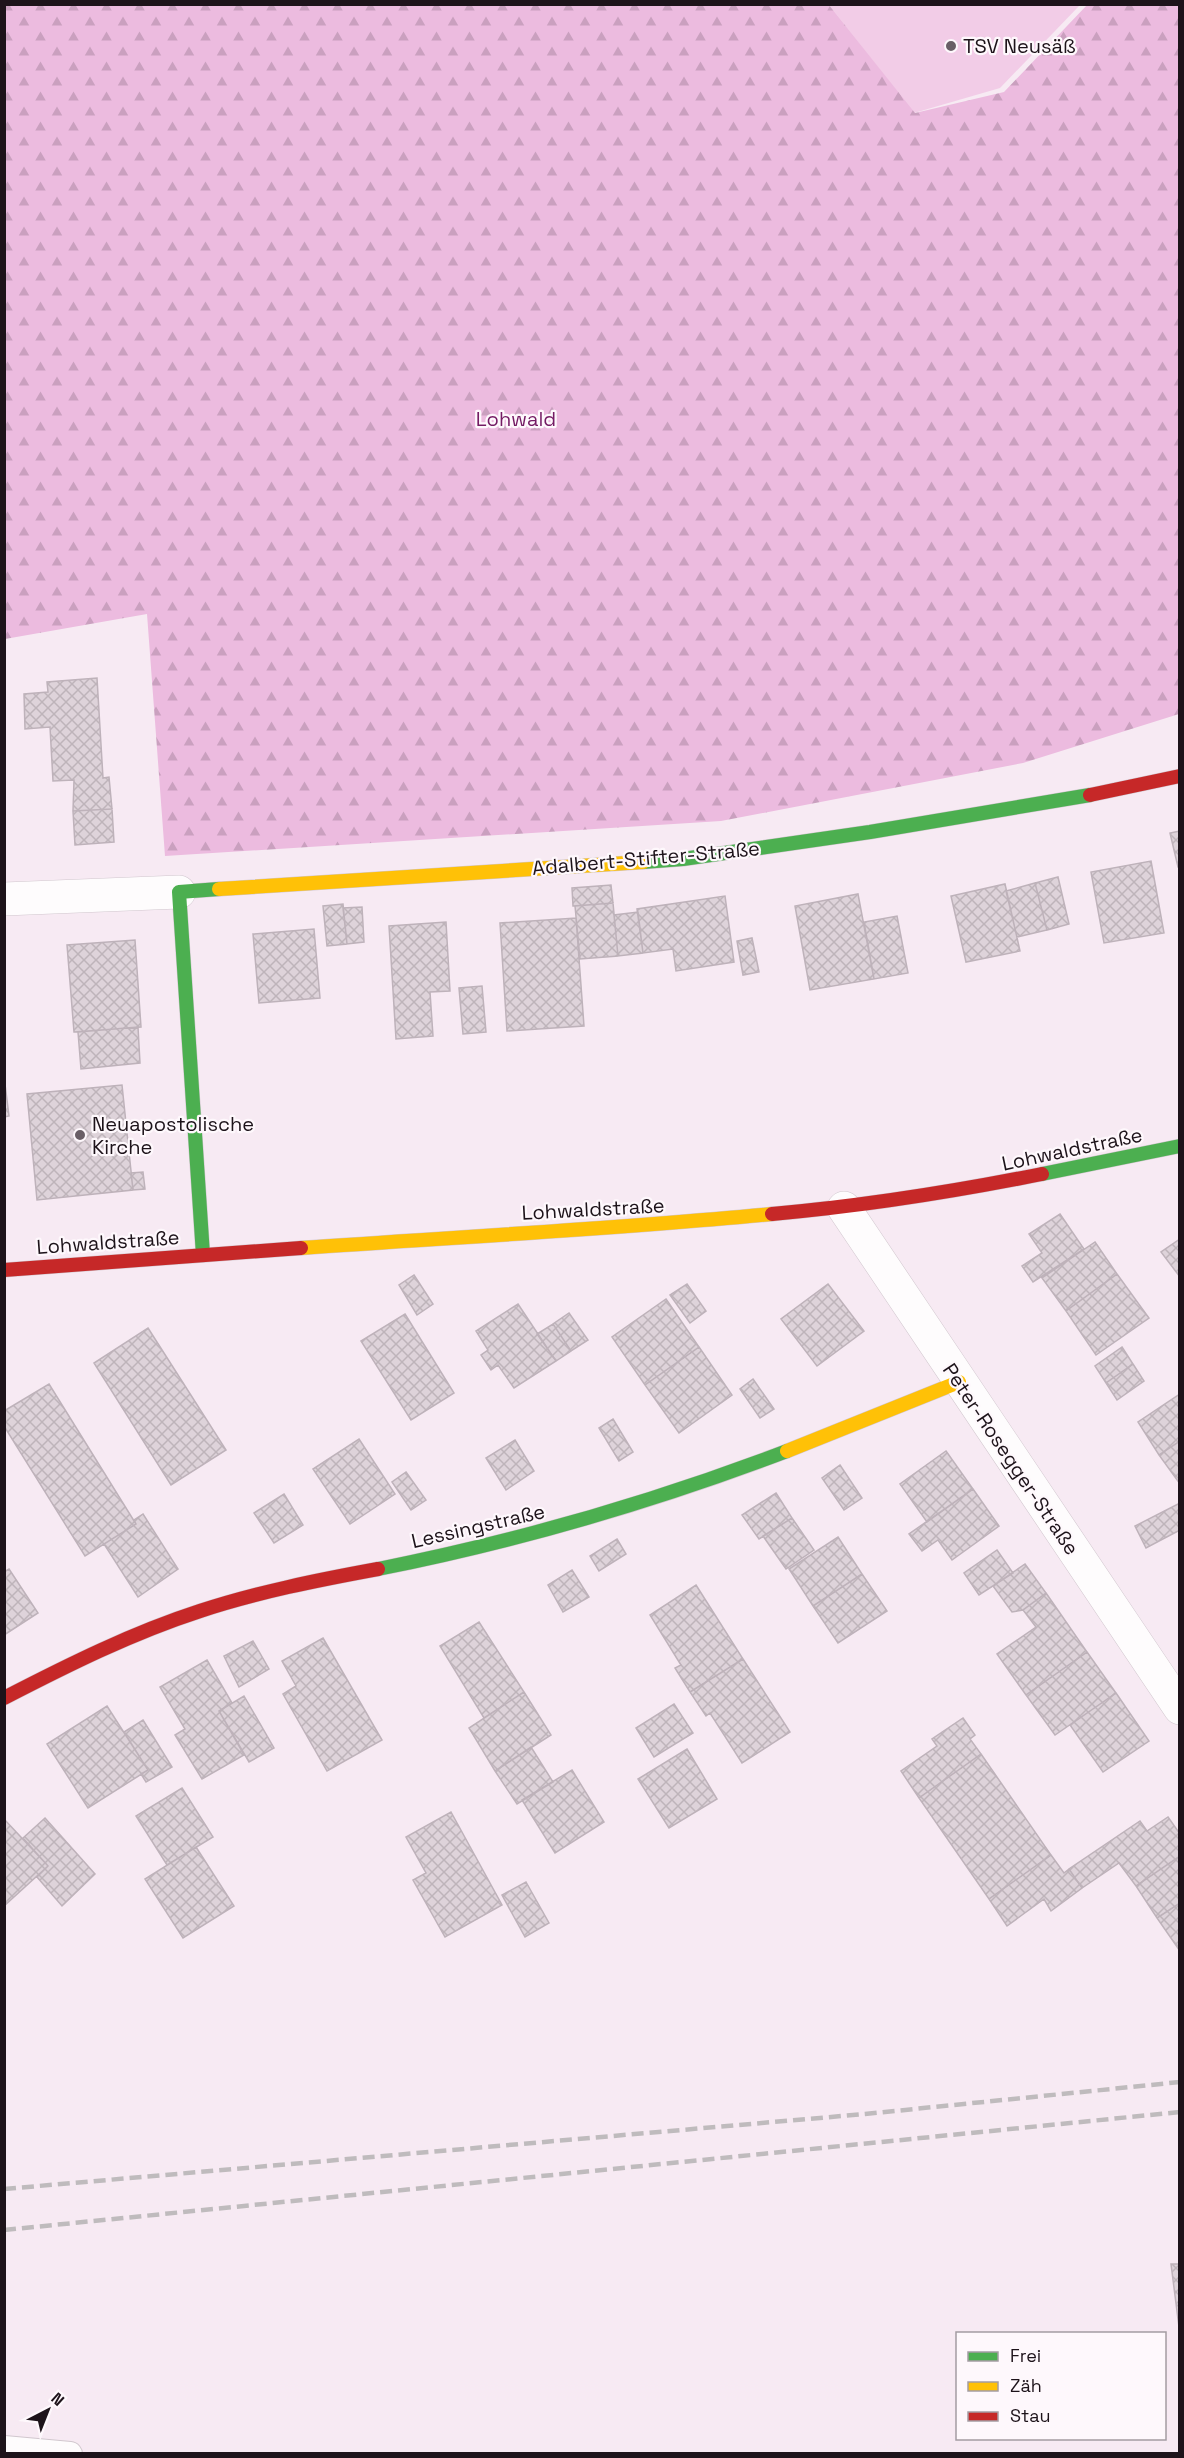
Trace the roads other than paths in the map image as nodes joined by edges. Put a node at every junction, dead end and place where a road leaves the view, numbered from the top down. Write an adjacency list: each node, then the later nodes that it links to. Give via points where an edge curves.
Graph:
1 (1179, 776): 2 (street, Adalbert-Stifter-Straße, via 987,813 683,859)
2 (179, 892): 3 (street, Adalbert-Stifter-Straße); 6 (street)
3 (4, 899)
4 (1179, 1146): 5 (street, Lohwaldstraße, via 964,1190)
5 (844, 1209): 6 (street, Lohwaldstraße); 8 (street, Peter-Rosegger-Straße)
6 (203, 1255): 7 (street, Lohwaldstraße)
7 (4, 1270)
8 (959, 1382): 9 (street, Lessingstraße, via 793,1450 596,1517 528,1536 233,1601 162,1623 87,1654); 10 (street, Peter-Rosegger-Straße)
9 (4, 1698)
10 (1179, 1708)
11 (4, 2448): 12 (lane)
12 (70, 2454)

